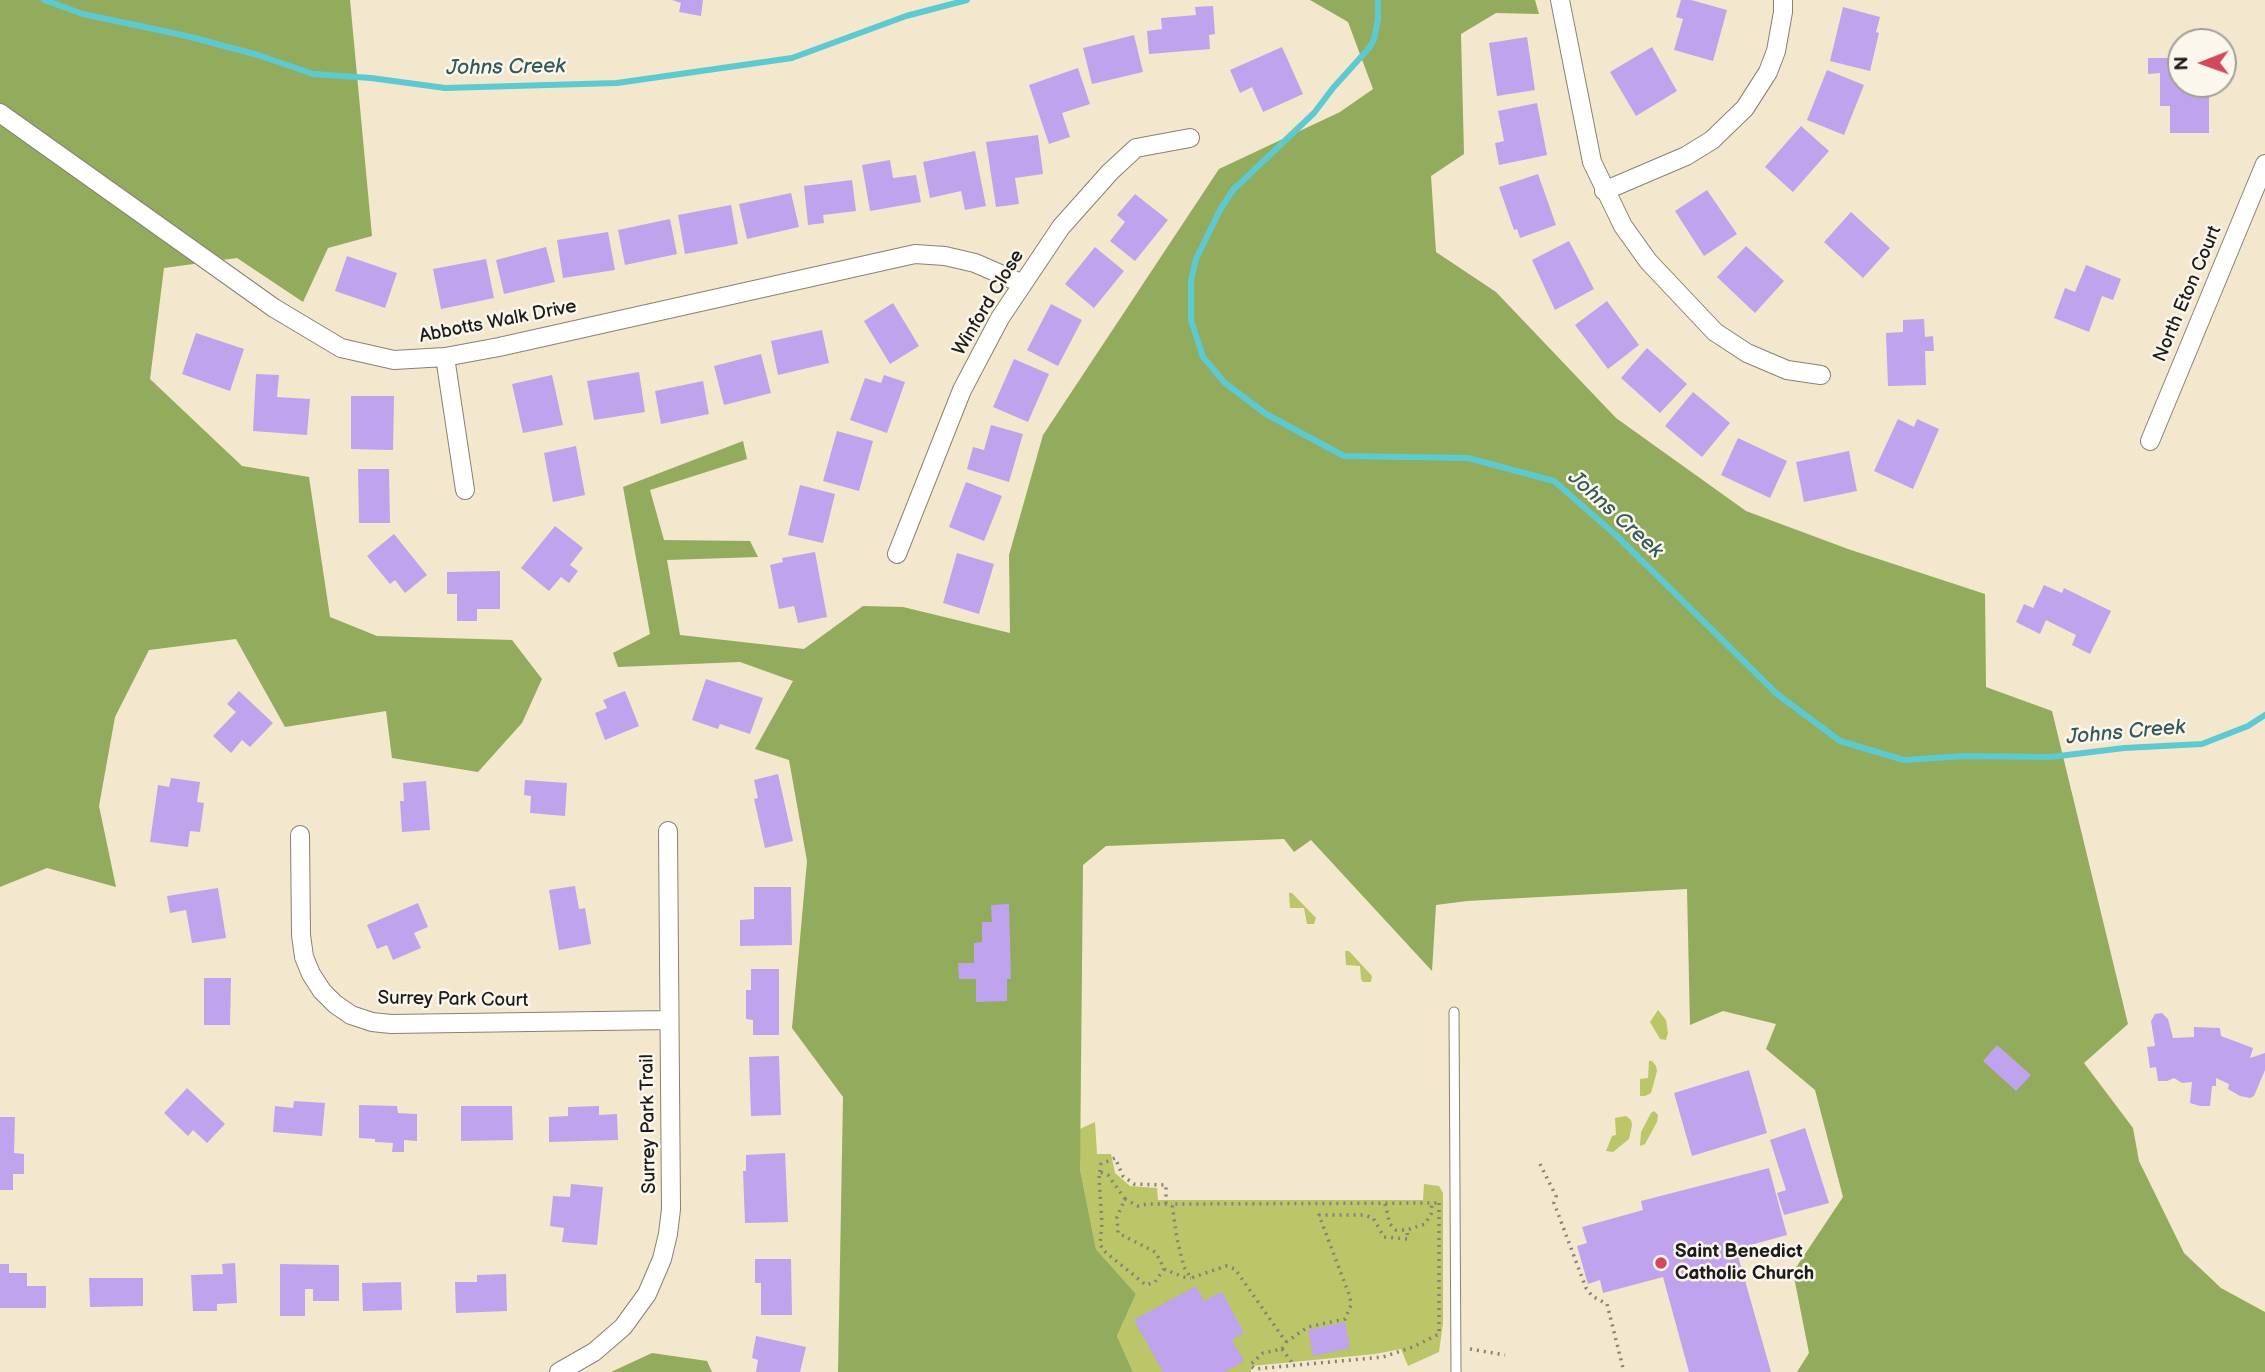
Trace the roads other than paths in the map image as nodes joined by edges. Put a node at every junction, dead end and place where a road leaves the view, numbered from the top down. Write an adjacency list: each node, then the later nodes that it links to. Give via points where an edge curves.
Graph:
1 (1560, 0): 6 (street, via 1592,162)
2 (1783, 0): 6 (street, via 1776,51 1745,108 1713,140 1686,156)
3 (0, 113): 8 (street, Abbotts Walk Drive, via 274,308 341,348 394,360)
4 (1190, 138): 7 (street, Winford Close, via 1136,148 1061,228)
5 (2265, 164): 10 (street, North Eton Court)
6 (1604, 191): 9 (street, via 1648,261 1715,332 1747,353 1787,370)
7 (1023, 284): 8 (street, Abbotts Walk Drive, via 975,263 915,254); 12 (street, Winford Close, via 962,390)
8 (444, 357): 11 (street)
9 (1821, 375)
10 (2150, 441)
11 (465, 490)
12 (897, 554)
13 (668, 831): 16 (street, Surrey Park Trail)
14 (300, 835): 16 (street, Surrey Park Court, via 304,957 322,990 351,1015 391,1024)
15 (1454, 1012): 18 (lane)
16 (669, 1020): 17 (street, Surrey Park Trail, via 671,1209 662,1259 647,1294 622,1327 594,1352)
17 (559, 1372)
18 (1456, 1372)

